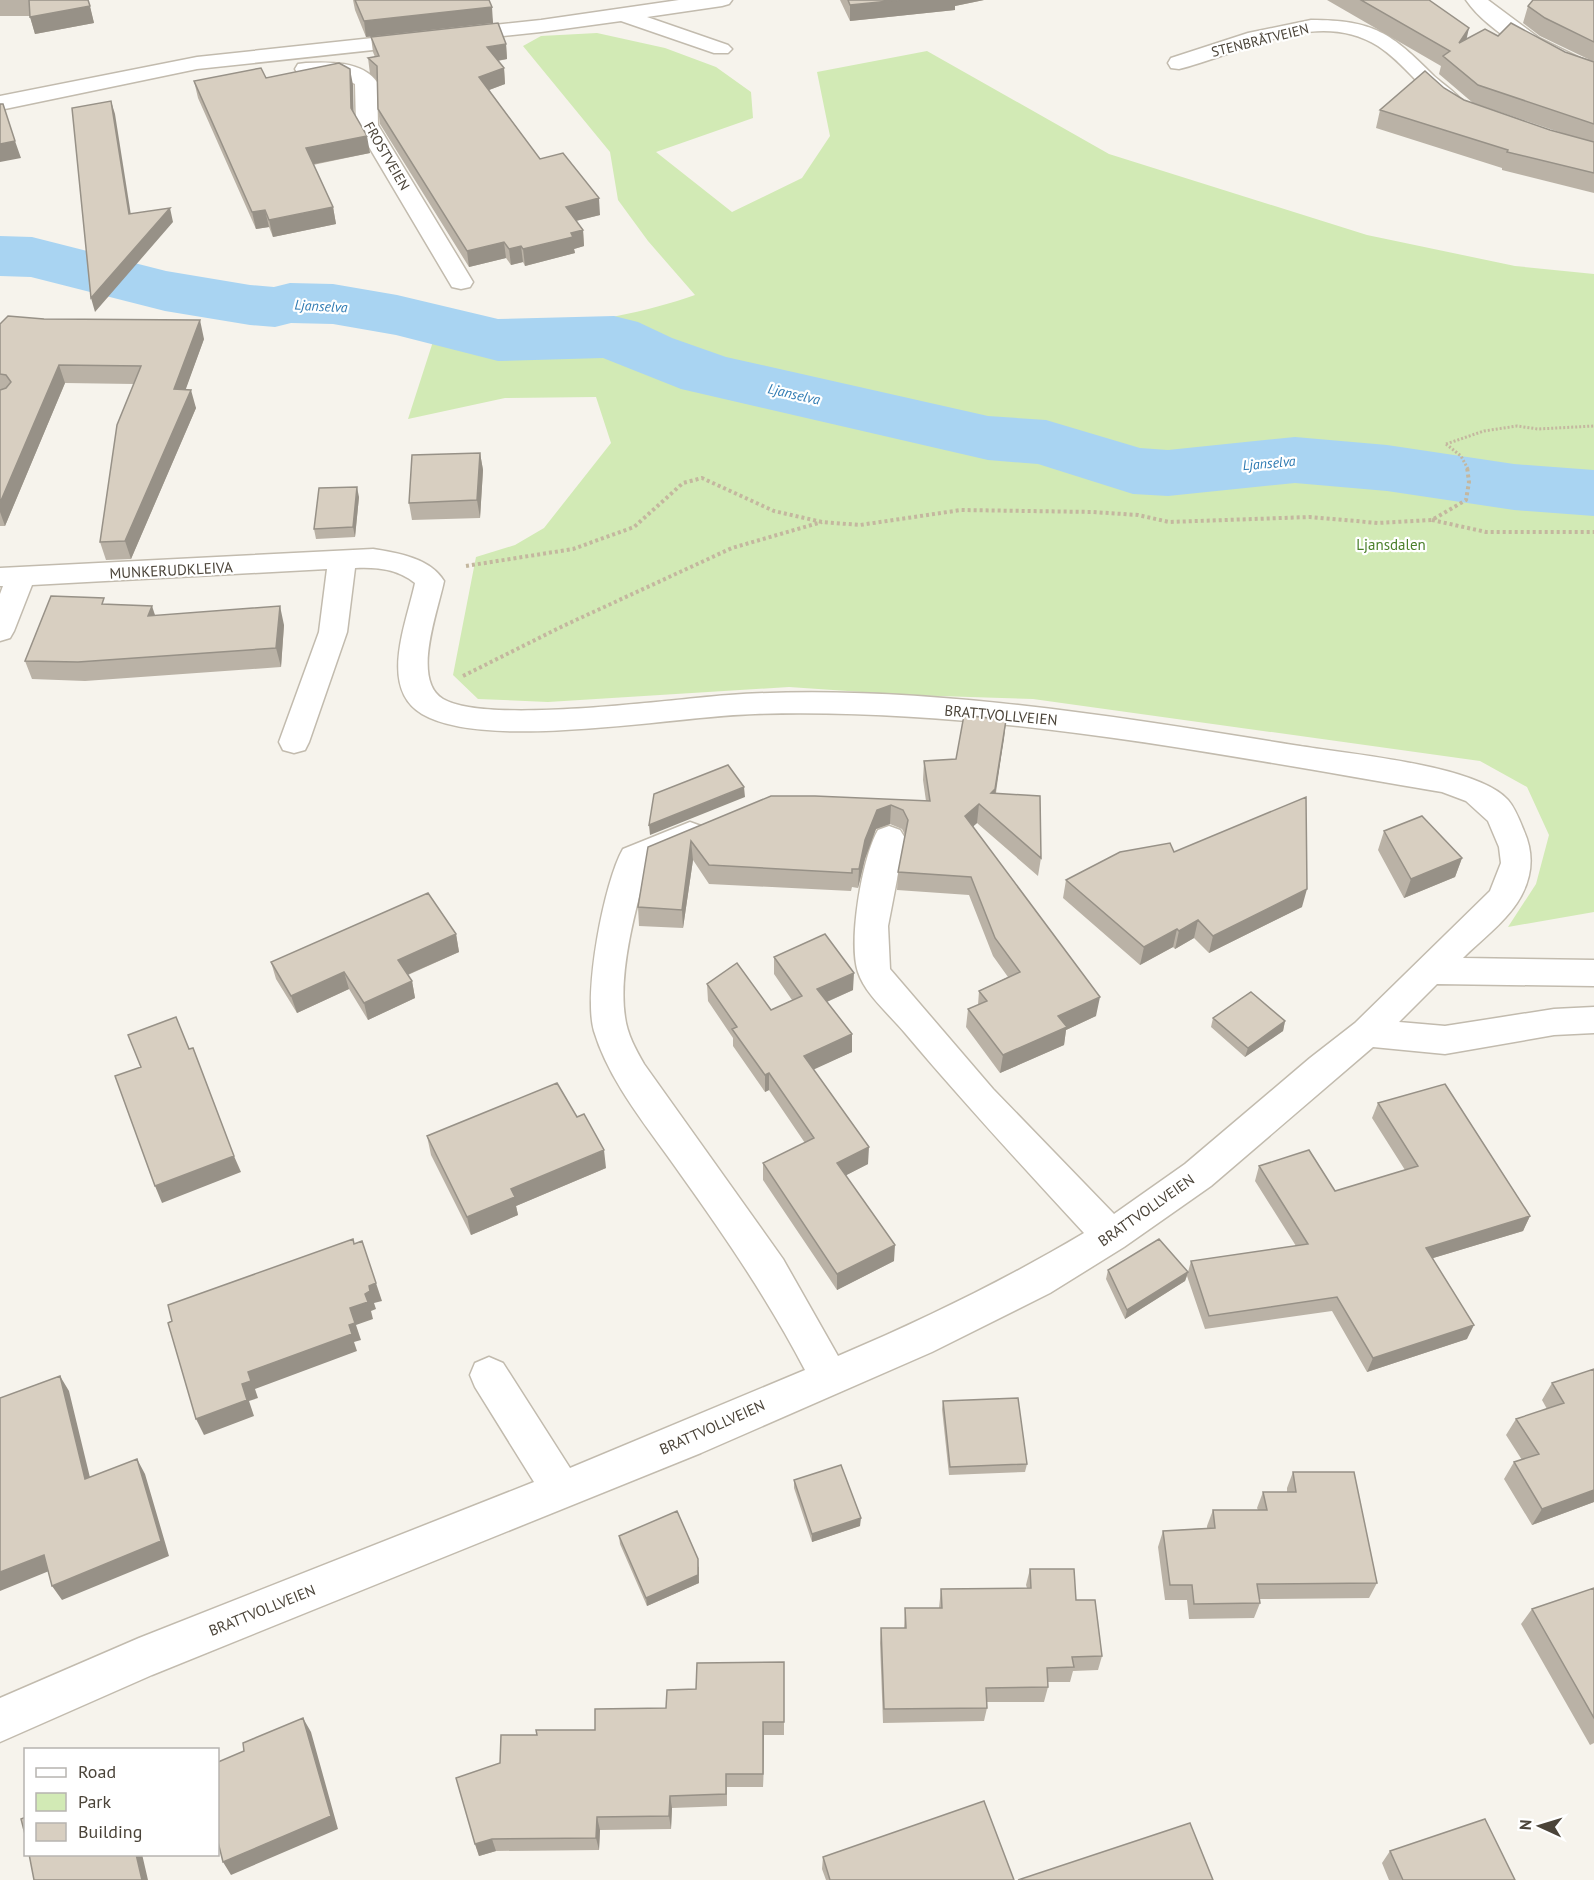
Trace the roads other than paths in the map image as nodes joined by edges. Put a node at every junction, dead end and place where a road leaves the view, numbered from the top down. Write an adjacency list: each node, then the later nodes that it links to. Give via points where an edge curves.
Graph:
1 (576, 0): 5 (street)
2 (722, 0): 4 (street)
3 (1476, 0): 9 (street, via 1518,36 1544,52)
4 (626, 15): 5 (street); 6 (street)
5 (591, 20): 7 (street, via 397,34)
6 (721, 49)
7 (237, 58): 10 (street); 12 (street, FROSTVEIEN, via 251,70 343,70 366,82 367,125)
8 (1179, 63): 11 (street, STENBRÅTVEIEN, via 1262,37 1323,25 1342,26 1372,34 1387,43 1451,102)
9 (1594, 73)
10 (0, 103)
11 (1474, 113)
12 (461, 282)
13 (342, 560): 14 (street, MUNKERUDKLEIVA); 16 (street, MUNKERUDKLEIVA, via 394,561 418,570 430,581 411,668 412,681); 17 (street, via 333,632)
14 (10, 577): 15 (street)
15 (0, 631)
16 (422, 696): 20 (street, BRATTVOLLVEIEN, via 433,707 449,713 496,719 795,704 964,711 1171,736 1446,782 1477,793 1497,808 1515,847 1517,863 1504,897)
17 (294, 742)
18 (716, 823): 26 (street, via 634,856 609,983 608,1018 617,1048 634,1077 748,1238 799,1318)
19 (888, 838): 24 (street, via 872,938 871,965 875,974 981,1099)
20 (1432, 970): 21 (street); 23 (street, BRATTVOLLVEIEN)
21 (1594, 973)
22 (1594, 1020): 23 (street, via 1554,1022 1445,1040)
23 (1367, 1033): 24 (street, BRATTVOLLVEIEN, via 1198,1174)
24 (1111, 1236): 26 (street, BRATTVOLLVEIEN, via 968,1316)
25 (489, 1375): 27 (street)
26 (829, 1378): 27 (street, BRATTVOLLVEIEN)
27 (562, 1491): 28 (street, BRATTVOLLVEIEN, via 139,1659)
28 (0, 1720)

